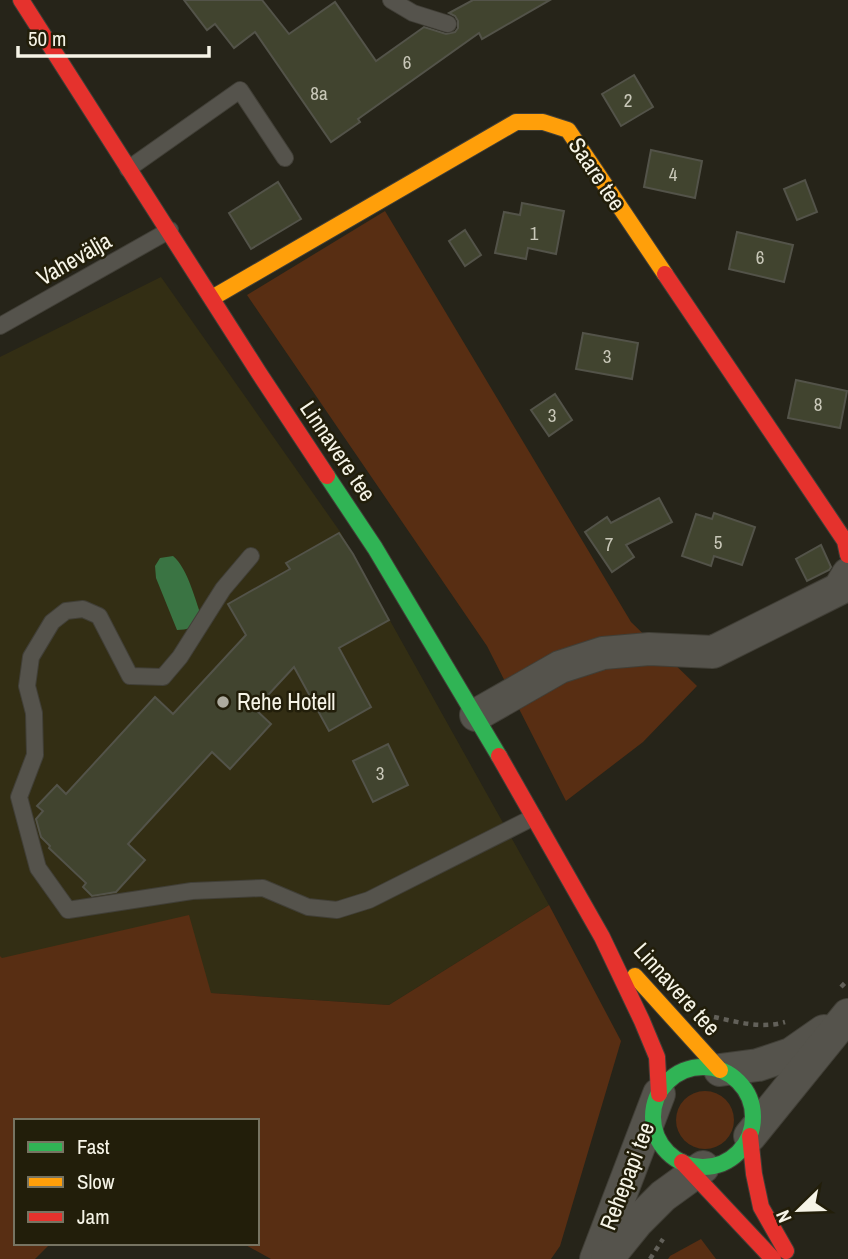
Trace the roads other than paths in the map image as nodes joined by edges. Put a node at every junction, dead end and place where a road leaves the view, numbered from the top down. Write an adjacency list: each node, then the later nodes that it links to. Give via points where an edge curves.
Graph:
1 (22, 0): 5 (street, Linnavere tee)
2 (391, 0): 3 (lane)
3 (448, 24)
4 (285, 158): 5 (lane, via 240,90)
5 (128, 169): 6 (street, Linnavere tee)
6 (170, 230): 7 (street, Linnavere tee); 8 (lane, Vahevälja)
7 (212, 298): 9 (street, Saare tee, via 516,122 543,122 568,130 845,541); 12 (street, Linnavere tee)
8 (0, 326)
9 (848, 555)
10 (251, 556): 13 (lane, via 163,677 130,676 99,616 83,609 66,611 52,622 31,657 27,686 34,713 35,755 19,797 38,869 68,910 192,891 263,888 308,907 337,910 369,900)
11 (848, 574): 12 (street, via 839,589 713,652 649,649 603,653 560,667)
12 (477, 715): 13 (street, Linnavere tee)
13 (534, 817): 14 (street, Linnavere tee)
14 (602, 937): 16 (street, Linnavere tee); 17 (street, Linnavere tee, via 657,1057)
15 (845, 1006): 16 (street, via 791,1054); 18 (street)
16 (720, 1070): 17 (street, Linnavere tee, via 692,1068 667,1082); 18 (street, Linnavere tee, via 745,1089 753,1120)
17 (659, 1094): 19 (street, Linnavere tee, via 654,1109 659,1140 668,1153); 20 (street, Rehepapi tee)
18 (750, 1136): 19 (street, via 732,1158); 23 (street, Linnavere tee, via 761,1207)
19 (693, 1168): 21 (street, Rehepapi tee, via 637,1222); 22 (street, Linnavere tee)
20 (596, 1259)
21 (607, 1259)
22 (774, 1259)
23 (790, 1259)

